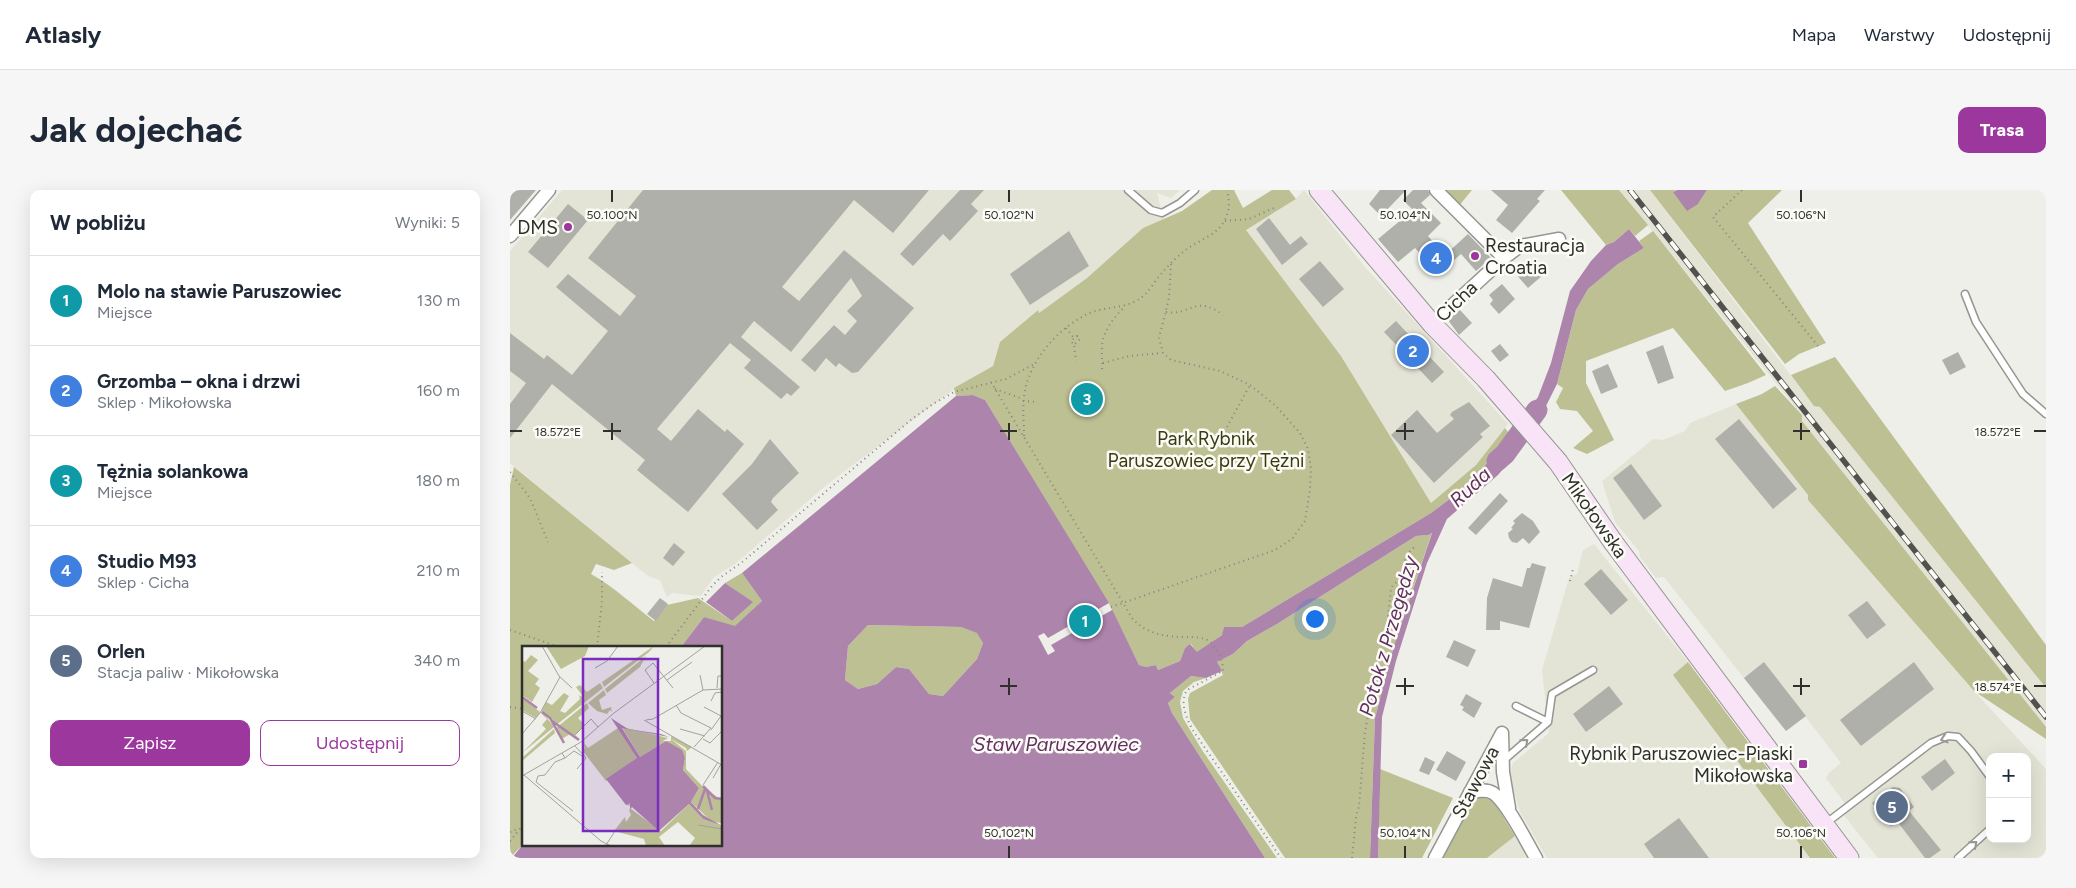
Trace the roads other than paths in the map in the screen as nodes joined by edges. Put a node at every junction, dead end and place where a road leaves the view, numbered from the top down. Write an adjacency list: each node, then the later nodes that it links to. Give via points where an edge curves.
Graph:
1 (549, 190): 6 (street)
2 (1128, 190): 3 (lane, via 1151,210 1162,213)
3 (1195, 190)
4 (1319, 190): 10 (main road, Mikołowska)
5 (1436, 190): 8 (street)
6 (510, 236)
7 (1559, 239): 8 (street, Cicha, via 1520,246)
8 (1504, 258): 10 (street, Cicha)
9 (1965, 294): 11 (lane, via 1976,322 2020,390)
10 (1432, 324): 20 (main road, Mikołowska, via 1516,412 1566,472 1613,542)
11 (2046, 414)
12 (1593, 670): 14 (lane, via 1552,694)
13 (1516, 706): 14 (lane)
14 (1548, 722): 15 (lane, one-way to 14)
15 (1502, 762): 16 (street, Stawowa, via 1502,733); 19 (street)
16 (1483, 768): 18 (street, Stawowa); 19 (street)
17 (1986, 772): 20 (lane, one-way to 20, via 1958,737 1948,736 1931,744)
18 (1470, 792): 19 (street); 22 (street, Stawowa)
19 (1500, 793): 23 (street)
20 (1824, 825): 24 (main road, Mikołowska)
21 (1986, 832): 25 (lane, one-way to 21)
22 (1435, 858)
23 (1536, 858)
24 (1849, 858)
25 (1958, 858)

